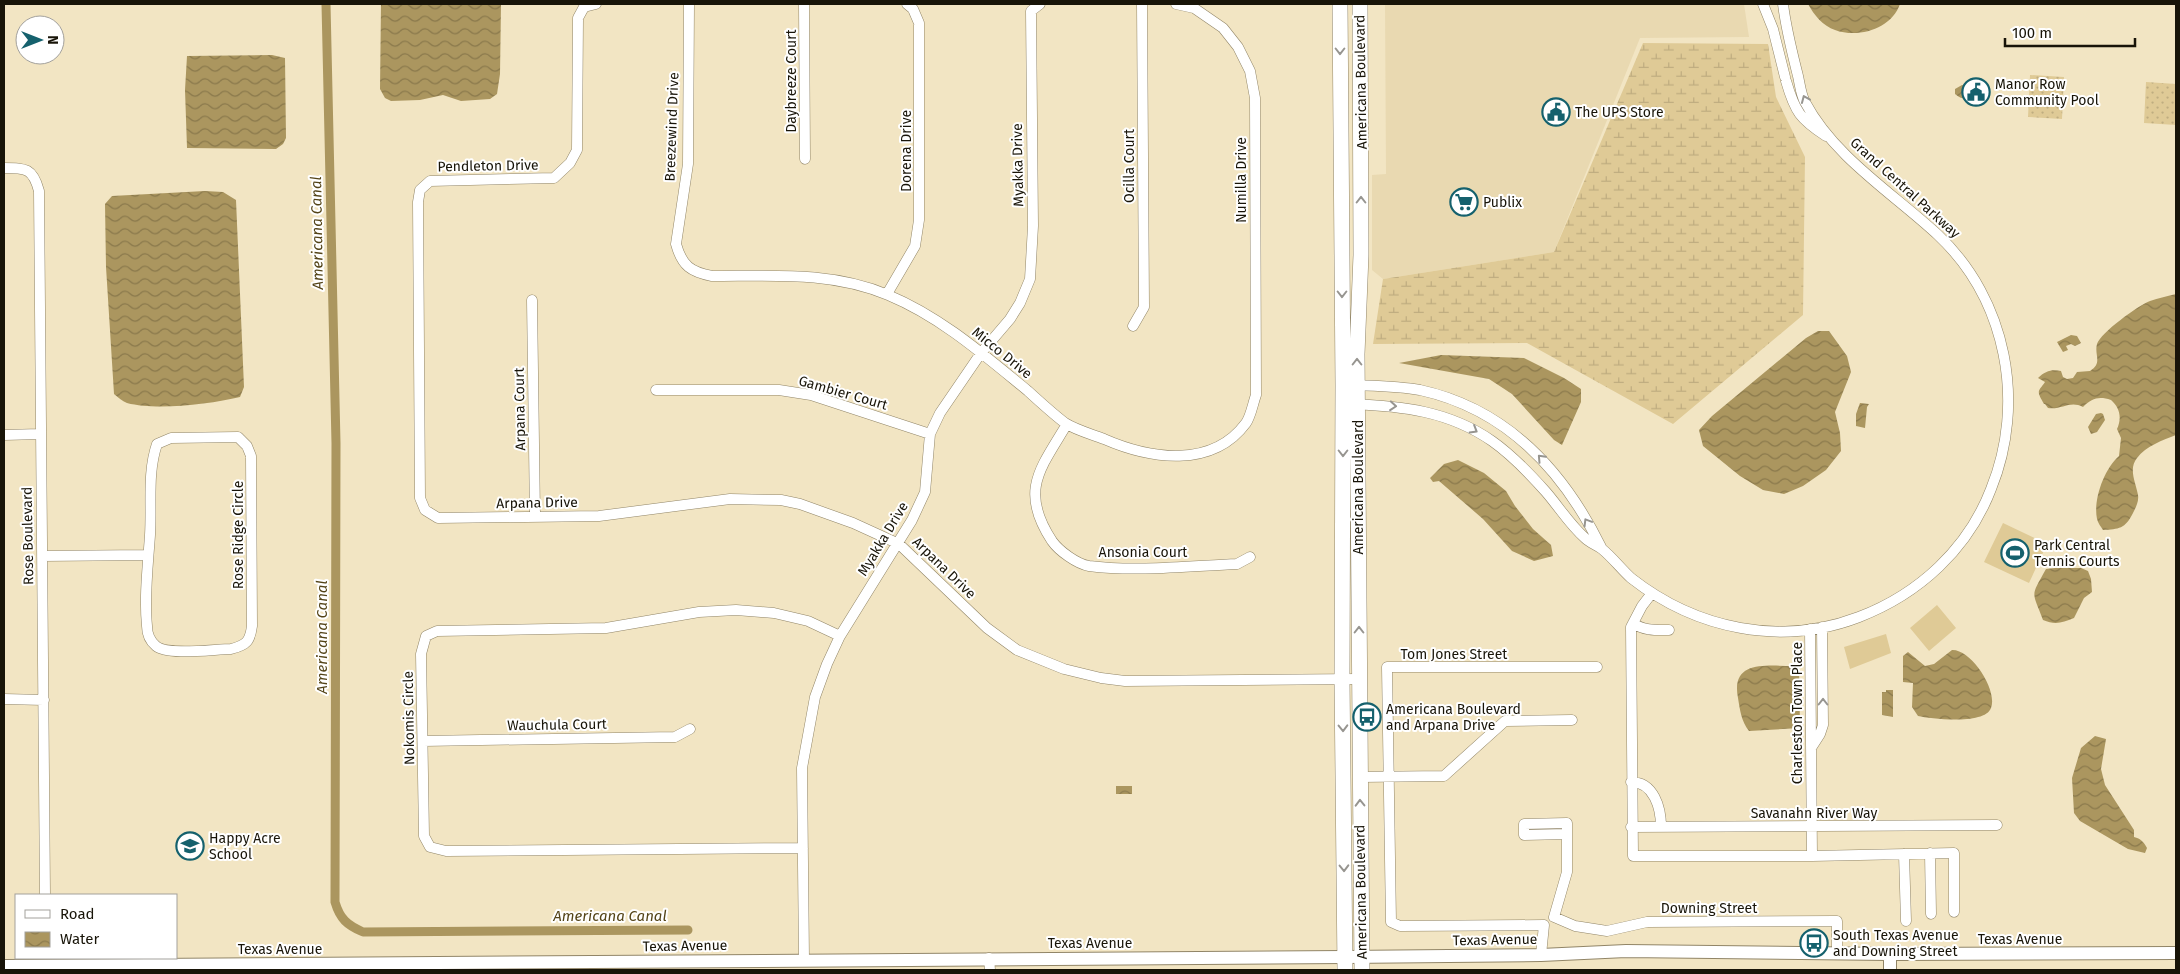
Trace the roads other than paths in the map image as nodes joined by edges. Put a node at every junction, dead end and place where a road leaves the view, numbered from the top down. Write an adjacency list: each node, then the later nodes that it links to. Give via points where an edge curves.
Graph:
1 (596, 4): 32 (street, Pendleton Drive, via 584,6 578,18 577,150 570,163 554,178 430,181 420,190)
2 (689, 4): 19 (street, Breezewind Drive, via 688,164 676,244 679,255)
3 (804, 4): 15 (street, Daybreeze Court)
4 (907, 4): 20 (street, Dorena Drive, via 914,9 919,23 919,220 915,246)
5 (1040, 4): 23 (street, Myakka Drive, via 1031,11 1033,226 1030,279 1020,304)
6 (1142, 4): 22 (street, Ocilla Court, via 1144,307)
7 (1176, 4): 26 (street, Numilla Drive, via 1194,8 1223,28 1238,47 1250,71 1255,98)
8 (1340, 4): 12 (main road, Americana Boulevard, one-way to 12)
9 (1360, 4): 14 (main road, Americana Boulevard)
10 (1762, 4): 13 (street, Grand Central Parkway, via 1793,106 1810,125)
11 (1783, 4): 13 (street, Grand Central Parkway, one-way to 11, via 1804,100)
12 (1341, 125): 14 (main road, via 1349,144); 17 (main road, Americana Boulevard)
13 (1831, 140): 41 (street, Grand Central Parkway, via 1939,236 1962,262 1992,312 2004,351 2010,395 2007,438 1998,475 1980,514 1954,552 1901,597 1857,618)
14 (1362, 155): 18 (main road, Americana Boulevard, one-way to 14)
15 (805, 159)
16 (4, 168): 30 (street, Rose Boulevard, via 25,168 36,177 39,191)
17 (1342, 255): 18 (main road); 24 (main road, Americana Boulevard, one-way to 24)
18 (1361, 255): 24 (main road, Americana Boulevard, one-way to 18)
19 (696, 273): 20 (street, Micco Drive, via 822,278)
20 (887, 294): 23 (street, Micco Drive, via 936,319)
21 (532, 300): 33 (street, Arpana Court)
22 (1133, 326)
23 (981, 353): 28 (street, Micco Drive); 31 (street, Myakka Drive, via 953,392)
24 (1350, 385): 27 (main road, Americana Boulevard); 35 (street, Grand Central Parkway, one-way to 24, via 1572,496 1548,466 1507,427 1461,403 1435,394 1408,388)
25 (656, 390): 31 (street, Gambier Court, via 780,390 811,395)
26 (1256, 395): 28 (street, Micco Drive, via 1247,422 1224,444 1200,454 1144,453)
27 (1350, 404): 35 (street, Grand Central Parkway, one-way to 35, via 1429,411 1467,426 1520,464 1586,539); 46 (main road, Americana Boulevard, one-way to 46); 47 (main road, Americana Boulevard, one-way to 27)
28 (1067, 424): 38 (street, Ansonia Court, via 1040,469 1034,503 1040,523 1055,546 1087,566 1237,564)
29 (4, 434): 30 (street)
30 (40, 434): 37 (street, Rose Boulevard)
31 (930, 434): 34 (street, Myakka Drive, via 925,492)
32 (420, 498): 33 (street, Arpana Drive, via 425,510 438,518)
33 (535, 517): 34 (street, Arpana Drive, via 600,516 730,499 781,500 853,523)
34 (899, 544): 44 (street, Myakka Drive); 46 (street, Arpana Drive, via 987,628 1017,650 1064,669 1125,681)
35 (1601, 548): 39 (street, Grand Central Parkway, via 1628,576)
36 (147, 555): 36 (street, Rose Ridge Circle, via 152,459 157,444 171,438 238,437 251,456 250,639 241,647 232,649 168,651 157,648 150,640 147,627); 37 (street)
37 (42, 556): 49 (street, Rose Boulevard)
38 (1250, 557)
39 (1652, 593): 40 (street); 42 (street, Grand Central Parkway, via 1686,612 1737,628)
40 (1633, 623): 43 (street, via 1640,628); 56 (street)
41 (1822, 627): 42 (street, Grand Central Parkway); 53 (street, one-way to 41, via 1823,724)
42 (1810, 629): 53 (street, Charleston Town Place)
43 (1669, 630)
44 (840, 636): 52 (street, Nokomis Circle, via 808,621 774,613 736,610 699,612 606,628 438,630 426,636 421,654); 62 (street, Myakka Drive, via 815,697 809,726 802,768)
45 (1597, 667): 55 (street, Tom Jones Street, via 1387,667)
46 (1342, 679): 47 (street, Arpana Drive); 77 (main road, Americana Boulevard, one-way to 77)
47 (1359, 679): 54 (main road, Americana Boulevard)
48 (4, 700): 49 (street)
49 (44, 700): 66 (street, Rose Boulevard)
50 (1572, 720): 55 (street, via 1505,721 1444,776)
51 (690, 729): 52 (street, Wauchula Court, via 675,737)
52 (423, 741): 62 (street, Nokomis Circle, via 424,836 430,847 446,851)
53 (1811, 748): 60 (street, Charleston Town Place)
54 (1360, 777): 55 (street); 78 (main road, Americana Boulevard, one-way to 54)
55 (1389, 777): 73 (street, Tom Jones Street, via 1392,922 1400,926 1544,925)
56 (1631, 782): 58 (street); 59 (street, via 1640,782 1649,789 1660,808)
57 (1997, 825): 60 (street, Savanahn River Way)
58 (1631, 827): 59 (street, Savanahn River Way); 65 (street, via 1632,856)
59 (1661, 828): 60 (street, Savanahn River Way)
60 (1811, 828): 65 (street, Charleston Town Place)
61 (1567, 834): 70 (street, Downing Street, via 1567,872 1554,917 1575,926 1607,931 1647,922 1837,921)
62 (803, 848): 74 (street, Myakka Drive)
63 (1930, 853): 64 (street); 67 (street, via 1954,853); 68 (street)
64 (1904, 854): 65 (street); 69 (street)
65 (1812, 856)
66 (45, 894)
67 (1954, 912)
68 (1931, 914)
69 (1906, 920)
70 (1837, 953): 72 (street, Texas Avenue); 73 (street, Texas Avenue, via 1626,951)
71 (2176, 953): 72 (street, Texas Avenue)
72 (1890, 954): 84 (street)
73 (1541, 955): 78 (street, Texas Avenue)
74 (804, 960): 75 (street, Texas Avenue); 81 (street, Texas Avenue)
75 (989, 964): 76 (street, Texas Avenue)
76 (1005, 964): 77 (street, Texas Avenue)
77 (1345, 964): 78 (street, Texas Avenue)
78 (1362, 964)
79 (46, 965): 80 (street, Texas Avenue); 82 (street, Texas Avenue)
80 (4, 966)
81 (609, 966): 83 (street, Texas Avenue)
82 (178, 967): 83 (street, Texas Avenue)
83 (307, 967)
84 (1890, 970)

